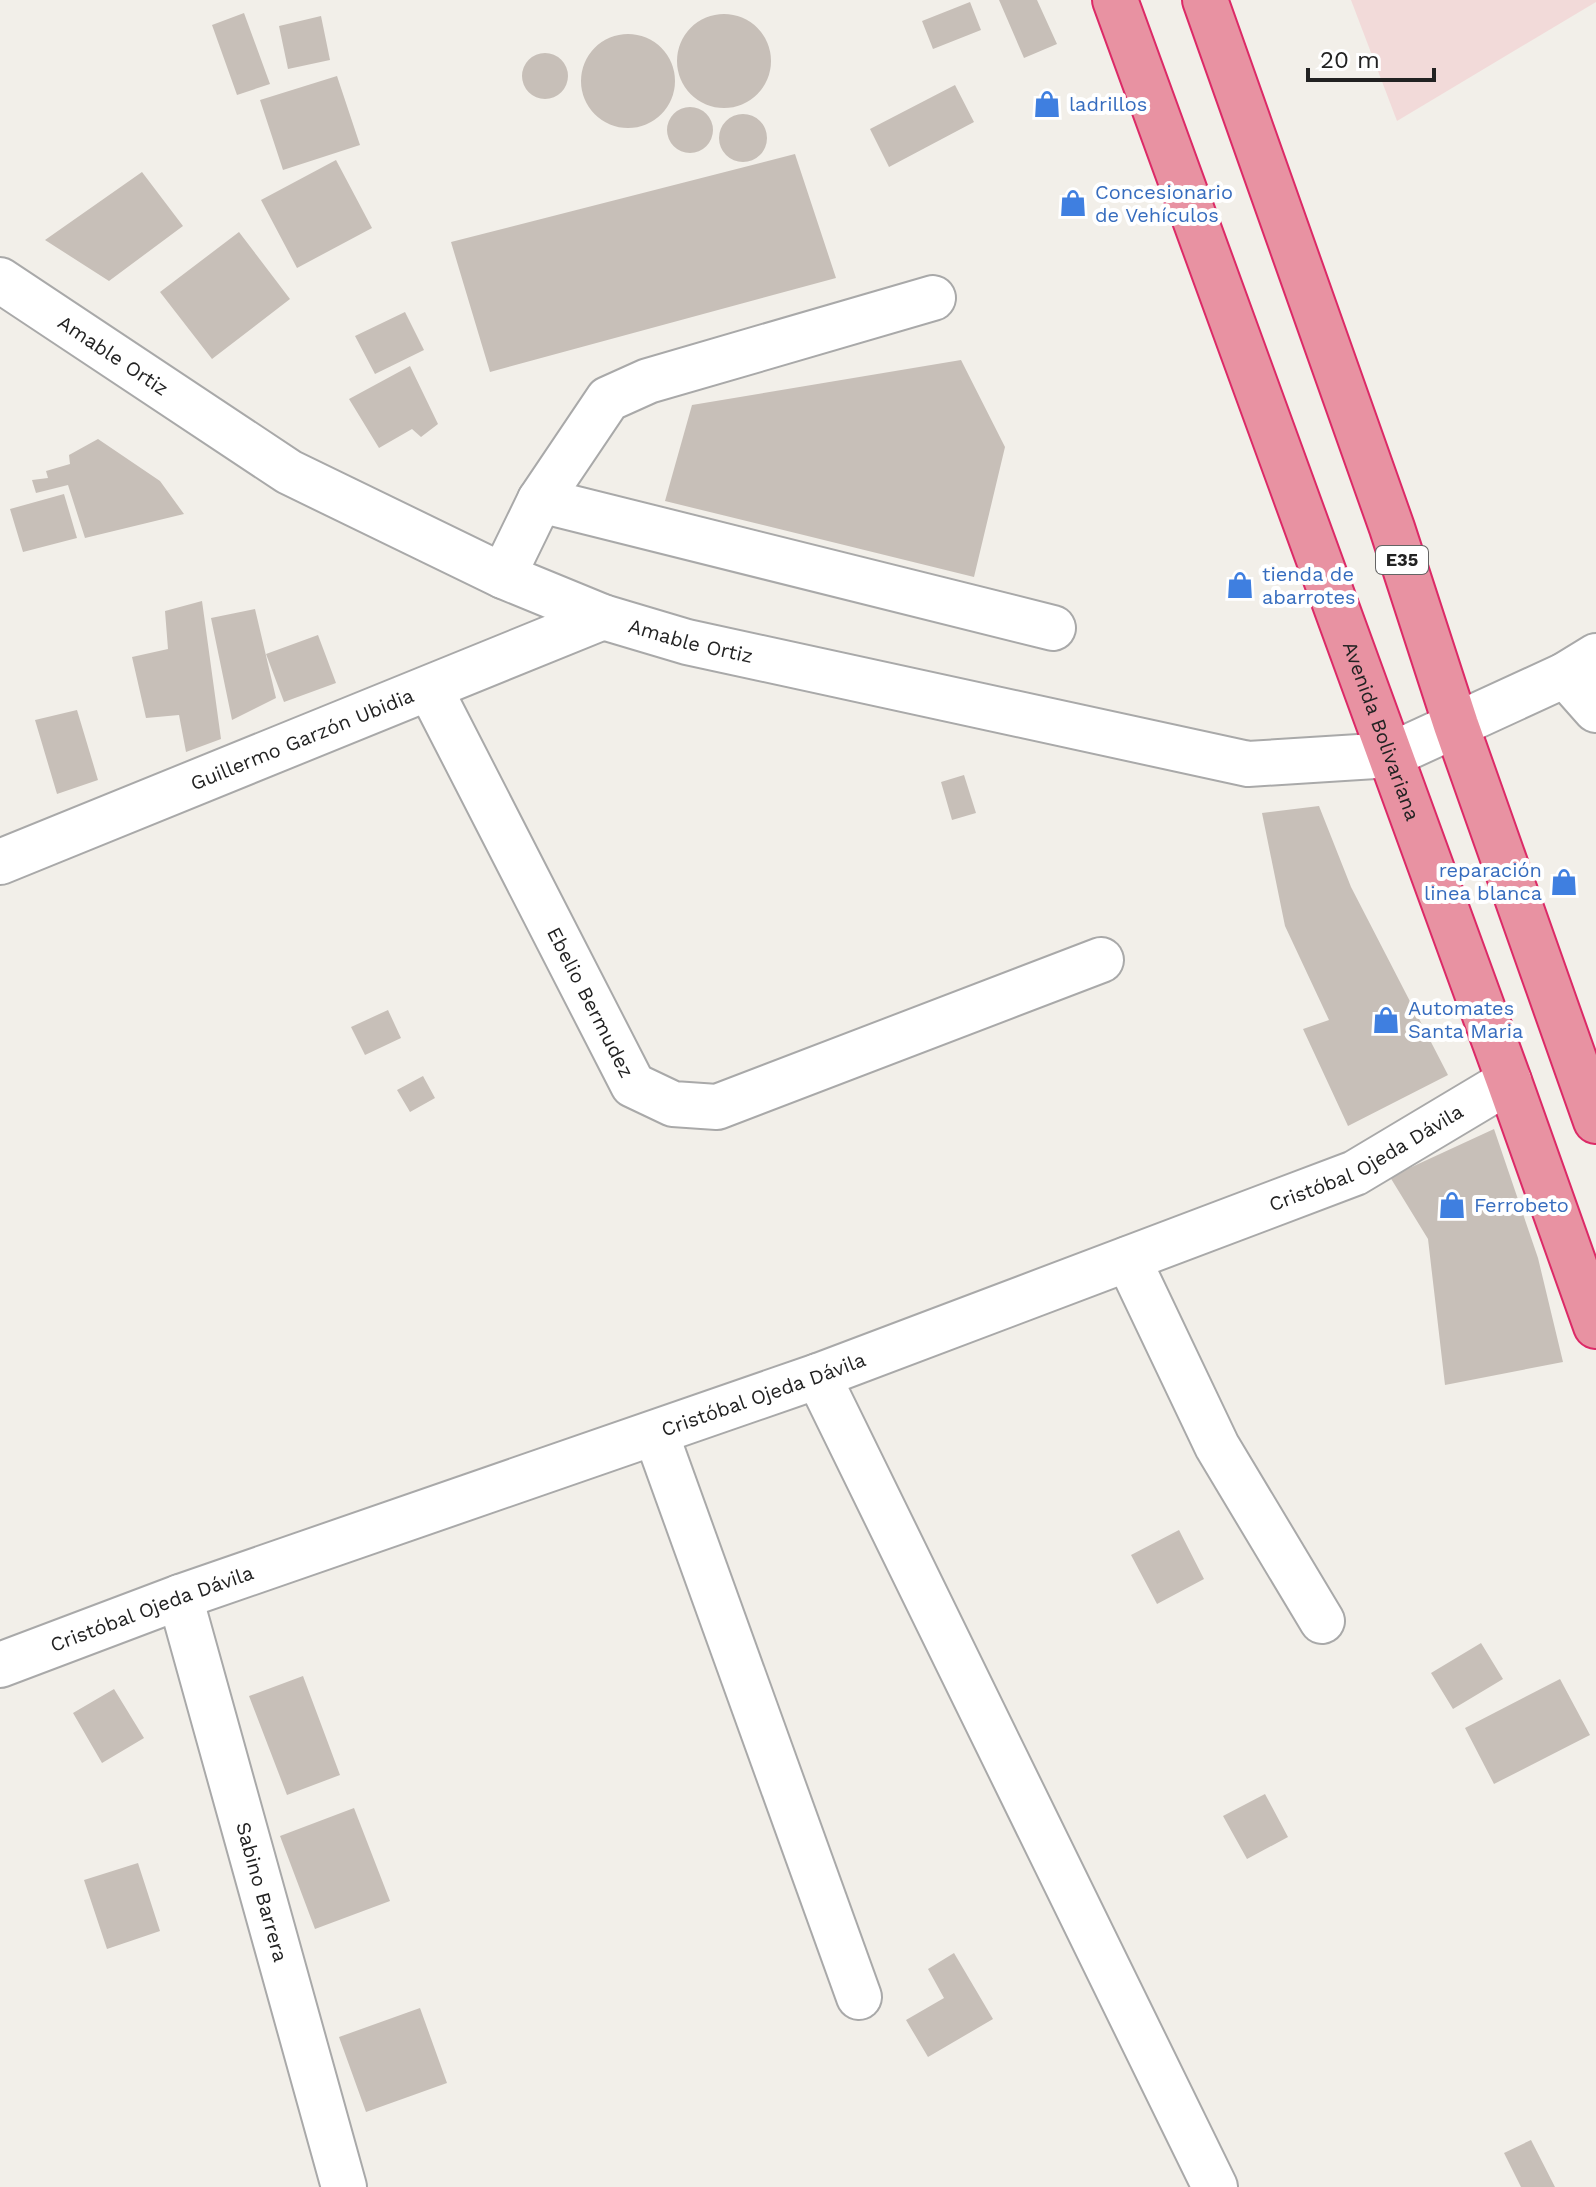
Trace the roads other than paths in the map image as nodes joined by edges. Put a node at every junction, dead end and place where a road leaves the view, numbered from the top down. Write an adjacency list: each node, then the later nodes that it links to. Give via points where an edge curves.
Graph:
1 (1115, 0): 13 (highway, Avenida Bolivariana)
2 (1205, 0): 12 (highway, E35)
3 (0, 280): 6 (street, Amable Ortiz, via 289,472)
4 (933, 298): 5 (street, via 648,381 608,399)
5 (540, 500): 6 (street); 8 (street)
6 (503, 576): 7 (street, Amable Ortiz)
7 (603, 617): 10 (street, Guillermo Garzón Ubidia); 13 (street, Amable Ortiz, via 687,642 1248,764)
8 (1053, 628)
9 (1581, 665): 11 (street); 12 (street, Amable Ortiz)
10 (430, 689): 14 (street, Guillermo Garzón Ubidia); 15 (street, Ebelio Bermudez, via 633,1085 673,1104 717,1107)
11 (1596, 710)
12 (1456, 725): 13 (street, Amable Ortiz); 17 (highway, E35)
13 (1391, 755): 16 (highway, Avenida Bolivariana)
14 (0, 862)
15 (1101, 960)
16 (1509, 1081): 18 (street, Cristóbal Ojeda Dávila, via 1355,1173); 19 (highway, Avenida Bolivariana)
17 (1596, 1121)
18 (1128, 1259): 20 (street, Cristóbal Ojeda Dávila); 23 (street, via 1217,1446)
19 (1596, 1326)
20 (818, 1376): 21 (street, Cristóbal Ojeda Dávila); 27 (street)
21 (656, 1434): 22 (street, Cristóbal Ojeda Dávila); 25 (street)
22 (180, 1597): 24 (street, Cristóbal Ojeda Dávila); 26 (street, Sabino Barrera)
23 (1322, 1621)
24 (0, 1665)
25 (859, 1997)
26 (344, 2187)
27 (1215, 2187)

